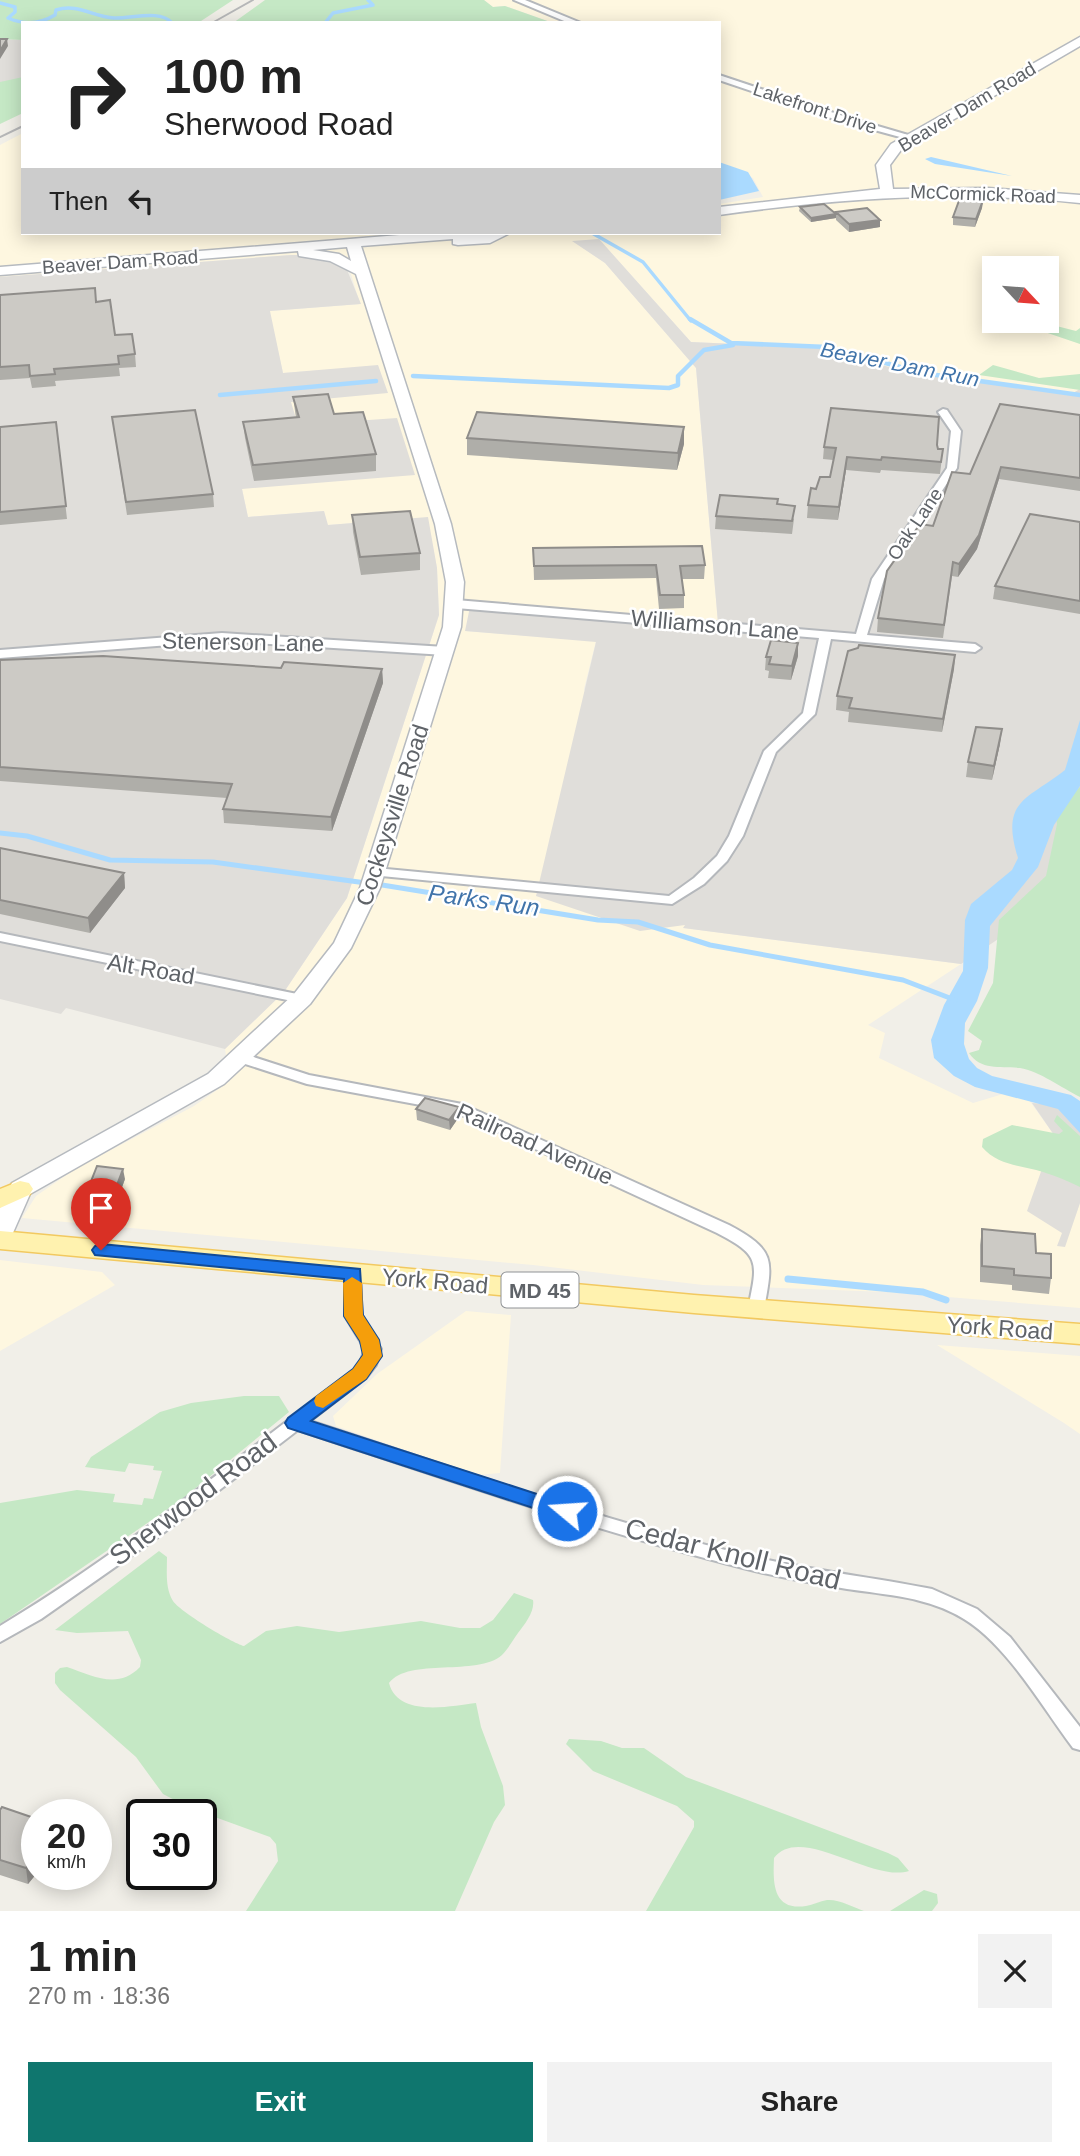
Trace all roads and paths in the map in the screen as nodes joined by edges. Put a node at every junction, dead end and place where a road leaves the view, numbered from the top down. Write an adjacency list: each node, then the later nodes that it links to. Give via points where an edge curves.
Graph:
1 (517, 0): 2 (street)
2 (571, 21)
3 (1080, 41): 5 (street, Beaver Dam Road)
4 (721, 77): 5 (street, Lakefront Drive, via 836,117)
5 (911, 137): 6 (street, Beaver Dam Road, via 886,159 882,170)
6 (887, 191): 7 (street, McCormick Road, via 972,190); 8 (street)
7 (1080, 199)
8 (721, 211)
9 (453, 235): 12 (street, Beaver Dam Road)
10 (495, 235): 11 (street, Beaver Dam Road)
11 (422, 244): 12 (street, Beaver Dam Road); 16 (street, via 384,251)
12 (353, 245): 13 (street, Beaver Dam Road); 14 (street, Beaver Dam Road, via 259,248); 16 (street, Cockeysville Road)
13 (284, 252): 14 (street, Beaver Dam Road); 16 (street, via 328,256)
14 (240, 253): 15 (street, Beaver Dam Road)
15 (0, 271)
16 (360, 271): 18 (street, Cockeysville Road, via 443,524)
17 (943, 412): 20 (street, Oak Lane, via 956,430 952,468 878,579)
18 (456, 604): 19 (street, Williamson Lane); 22 (street, Cockeysville Road)
19 (826, 635): 20 (street, Williamson Lane); 24 (street, via 808,714 770,751 736,836 722,858 672,900)
20 (861, 637): 21 (street, Williamson Lane)
21 (975, 648)
22 (445, 651): 23 (street, Stenerson Lane, via 222,637); 24 (street, Cockeysville Road)
23 (0, 654)
24 (373, 880): 26 (street, Cockeysville Road, via 344,944)
25 (0, 937): 26 (street, Alt Road)
26 (302, 999): 27 (street, Cockeysville Road)
27 (241, 1058): 28 (street, Cockeysville Road, via 192,1095); 31 (street, Railroad Avenue, via 307,1079 457,1107 723,1229 756,1247 762,1256)
28 (10, 1194): 29 (street, Cockeysville Road)
29 (0, 1237): 30 (main road, York Road / MD 45)
30 (353, 1273): 31 (main road, York Road / MD 45); 33 (street, Sherwood Road, via 353,1316 370,1340 372,1356 360,1374)
31 (756, 1309): 32 (main road, York Road / MD 45)
32 (1080, 1334)
33 (295, 1423): 34 (street, Sherwood Road, via 152,1532); 35 (street, Cedar Knoll Road, via 691,1548 953,1604 998,1637)
34 (0, 1635)
35 (1080, 1742)

